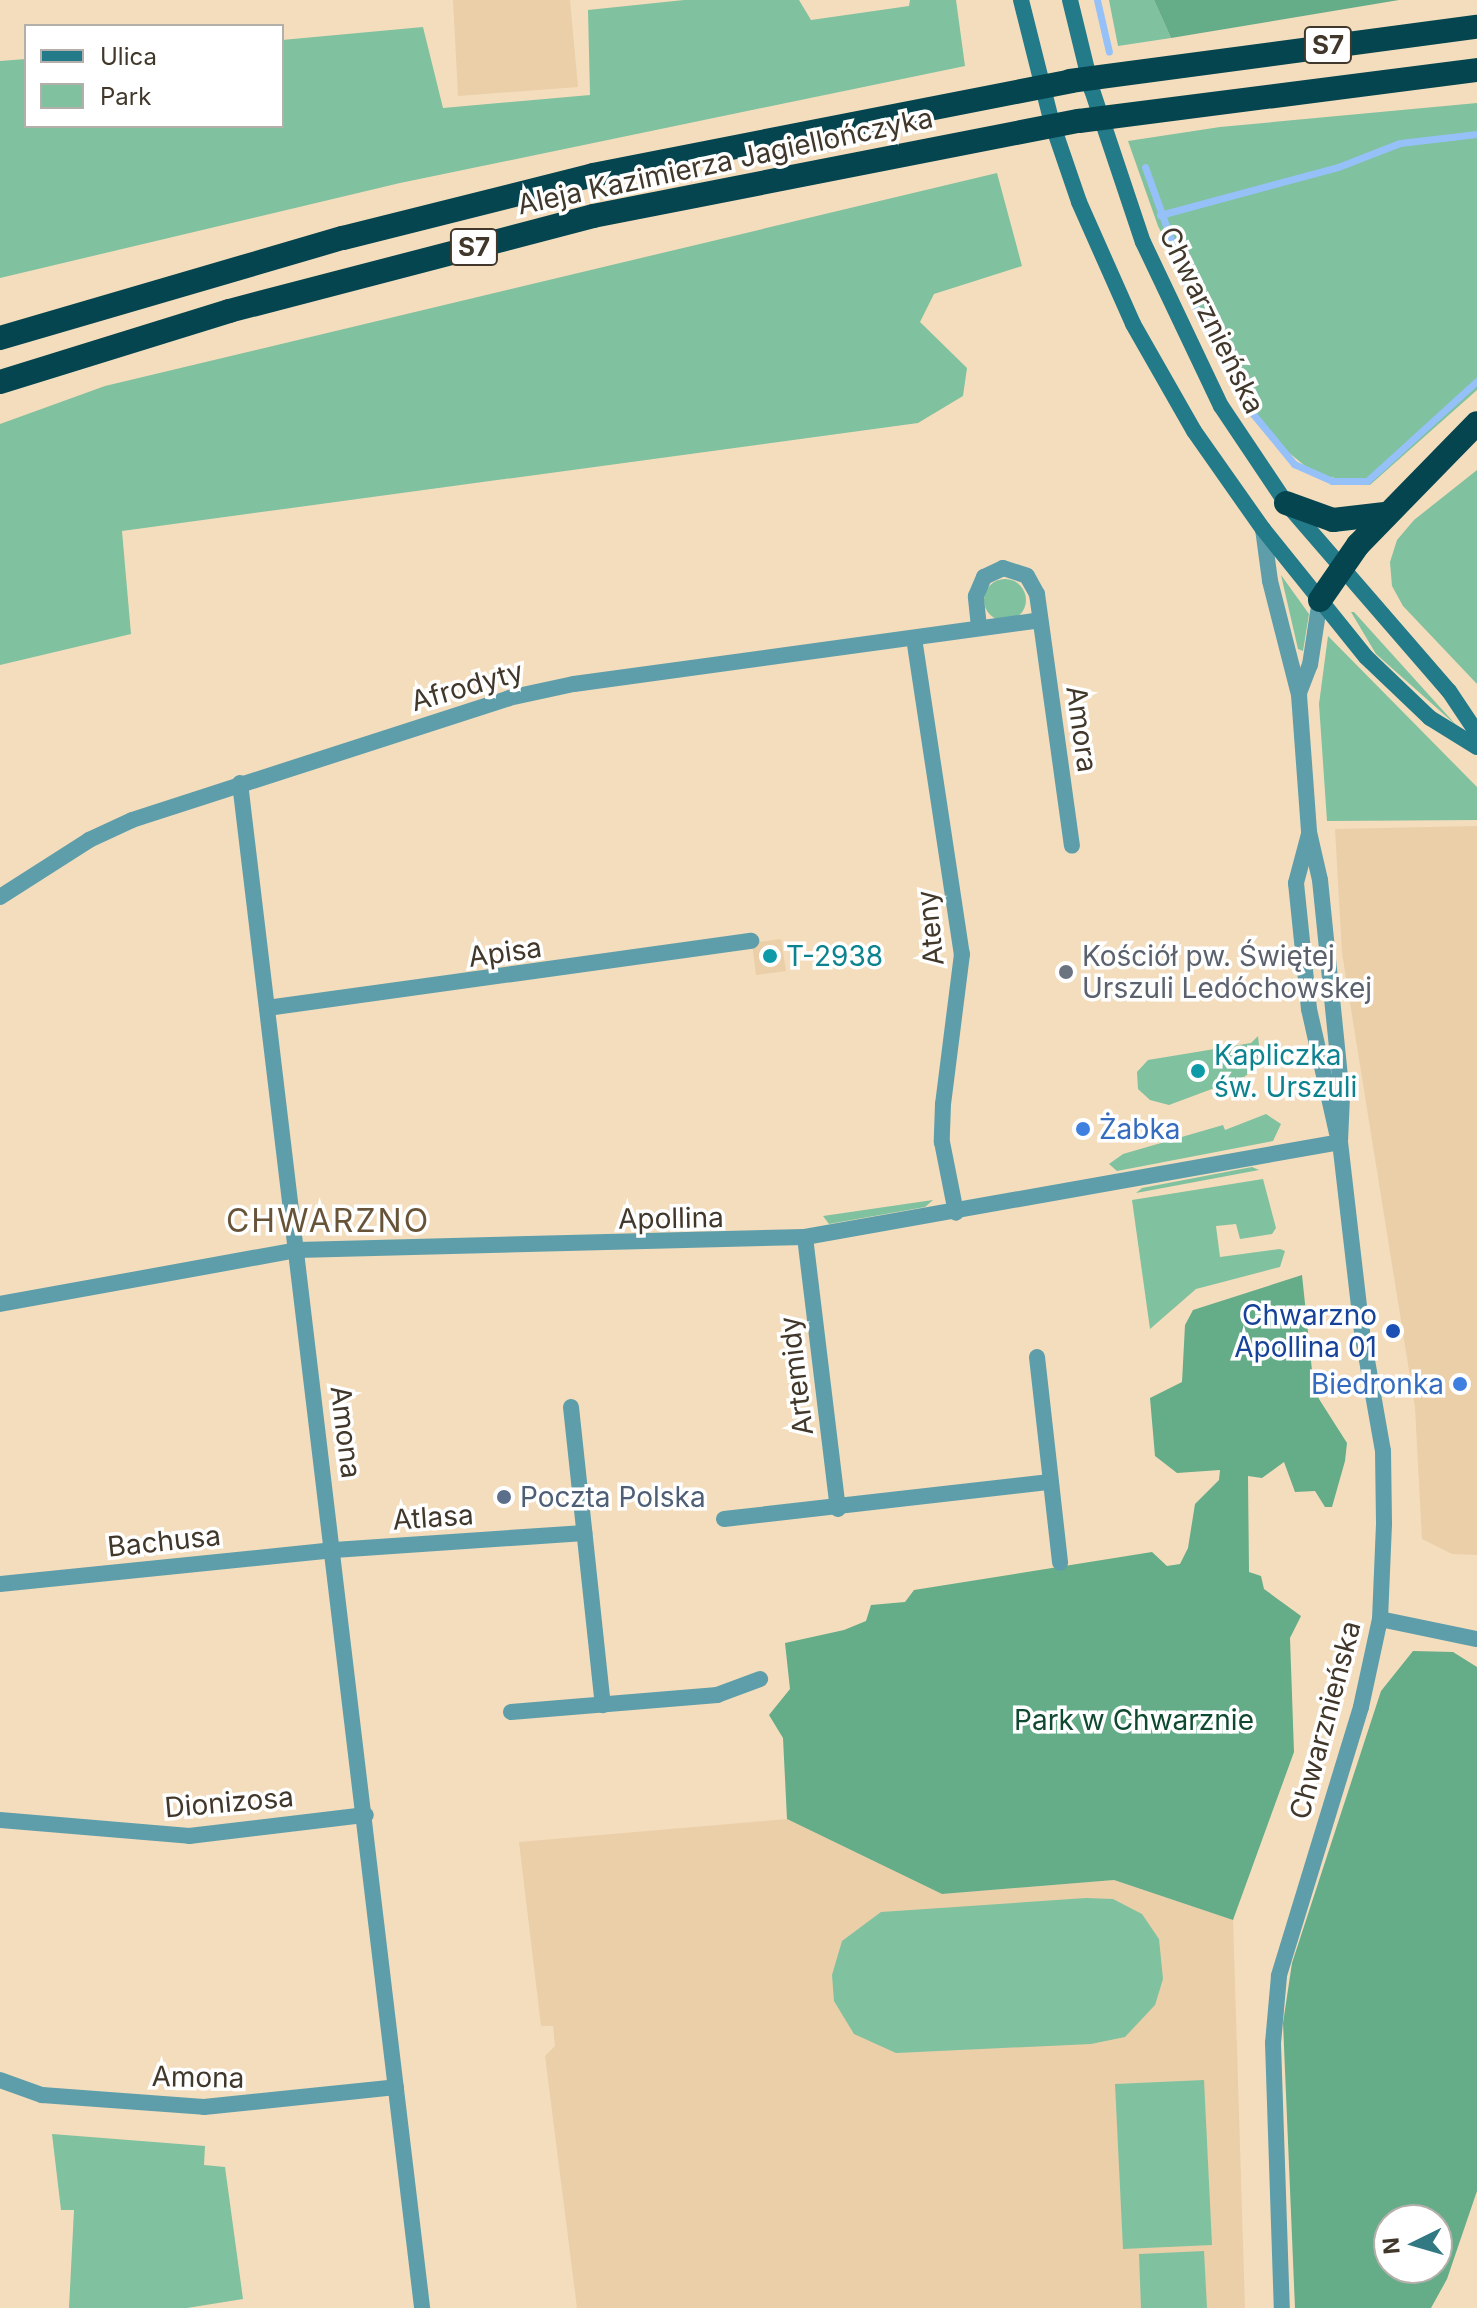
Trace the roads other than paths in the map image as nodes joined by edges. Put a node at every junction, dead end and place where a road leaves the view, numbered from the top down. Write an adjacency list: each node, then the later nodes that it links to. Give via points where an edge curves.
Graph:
1 (1021, 0): 10 (main road, Chwarznieńska, via 1052,123 1105,265 1194,431)
2 (1070, 0): 8 (main road, Chwarznieńska, via 1119,178 1160,282 1221,406)
3 (1477, 27): 5 (highway, Aleja Kazimierza Jagiellończyka / S7, via 1180,65 944,104 461,207)
4 (1477, 70): 6 (highway, Aleja Kazimierza Jagiellończyka / S7, via 1193,104 956,142 593,216 244,307)
5 (0, 338)
6 (0, 382)
7 (1477, 423): 9 (highway)
8 (1286, 503): 9 (highway, via 1333,520); 11 (main road, Chwarznieńska)
9 (1385, 514): 11 (highway)
10 (1263, 529): 12 (main road, Chwarznieńska); 16 (street, Chwarznieńska, via 1270,581)
11 (1338, 568): 12 (highway); 17 (main road, Chwarznieńska, via 1449,691)
12 (1320, 600): 16 (street, Chwarznieńska, via 1310,665); 18 (main road, Chwarznieńska, via 1366,657 1430,718)
13 (1040, 620): 14 (street, Afrodyty); 14 (street, via 1031,580 1003,568 978,586); 21 (street, Amora)
14 (979, 627): 15 (street, Afrodyty)
15 (914, 638): 19 (street, Afrodyty, via 548,690); 26 (street, Ateny, via 962,954 942,1142)
16 (1299, 695): 20 (street, Chwarznieńska)
17 (1477, 733)
18 (1477, 747)
19 (240, 783): 22 (street, Afrodyty, via 103,832); 24 (street, Amona)
20 (1309, 832): 25 (street, Chwarznieńska, via 1320,880 1342,1096); 25 (street, Chwarznieńska, via 1296,883 1309,1009 1325,1101)
21 (1072, 846)
22 (0, 897)
23 (751, 941): 24 (street, Apisa)
24 (267, 1008): 28 (street, Amona)
25 (1340, 1142): 26 (street, Apollina); 39 (street, Chwarznieńska, via 1362,1332 1383,1451)
26 (956, 1213): 27 (street, Apollina)
27 (805, 1237): 28 (street, Apollina); 33 (street, Artemidy)
28 (297, 1250): 29 (street, Apollina); 36 (street, Amona)
29 (0, 1304)
30 (1037, 1357): 32 (street)
31 (571, 1407): 35 (street)
32 (1050, 1482): 33 (street); 37 (street)
33 (838, 1509): 34 (street)
34 (724, 1519)
35 (584, 1533): 36 (street, Atlasa); 42 (street)
36 (334, 1550): 38 (street, Bachusa); 44 (street, Amona)
37 (1060, 1563)
38 (0, 1584)
39 (1380, 1619): 40 (street); 49 (street, Chwarznieńska, via 1361,1707 1279,1976 1273,2058)
40 (1477, 1639)
41 (760, 1679): 42 (street, via 717,1695)
42 (603, 1705): 43 (street)
43 (511, 1712)
44 (366, 1815): 45 (street, Dionizosa, via 189,1836); 47 (street, Amona)
45 (0, 1820)
46 (0, 2080): 47 (street, Amona, via 42,2095 204,2107)
47 (396, 2087): 48 (street, Amona)
48 (422, 2308)
49 (1282, 2308)

